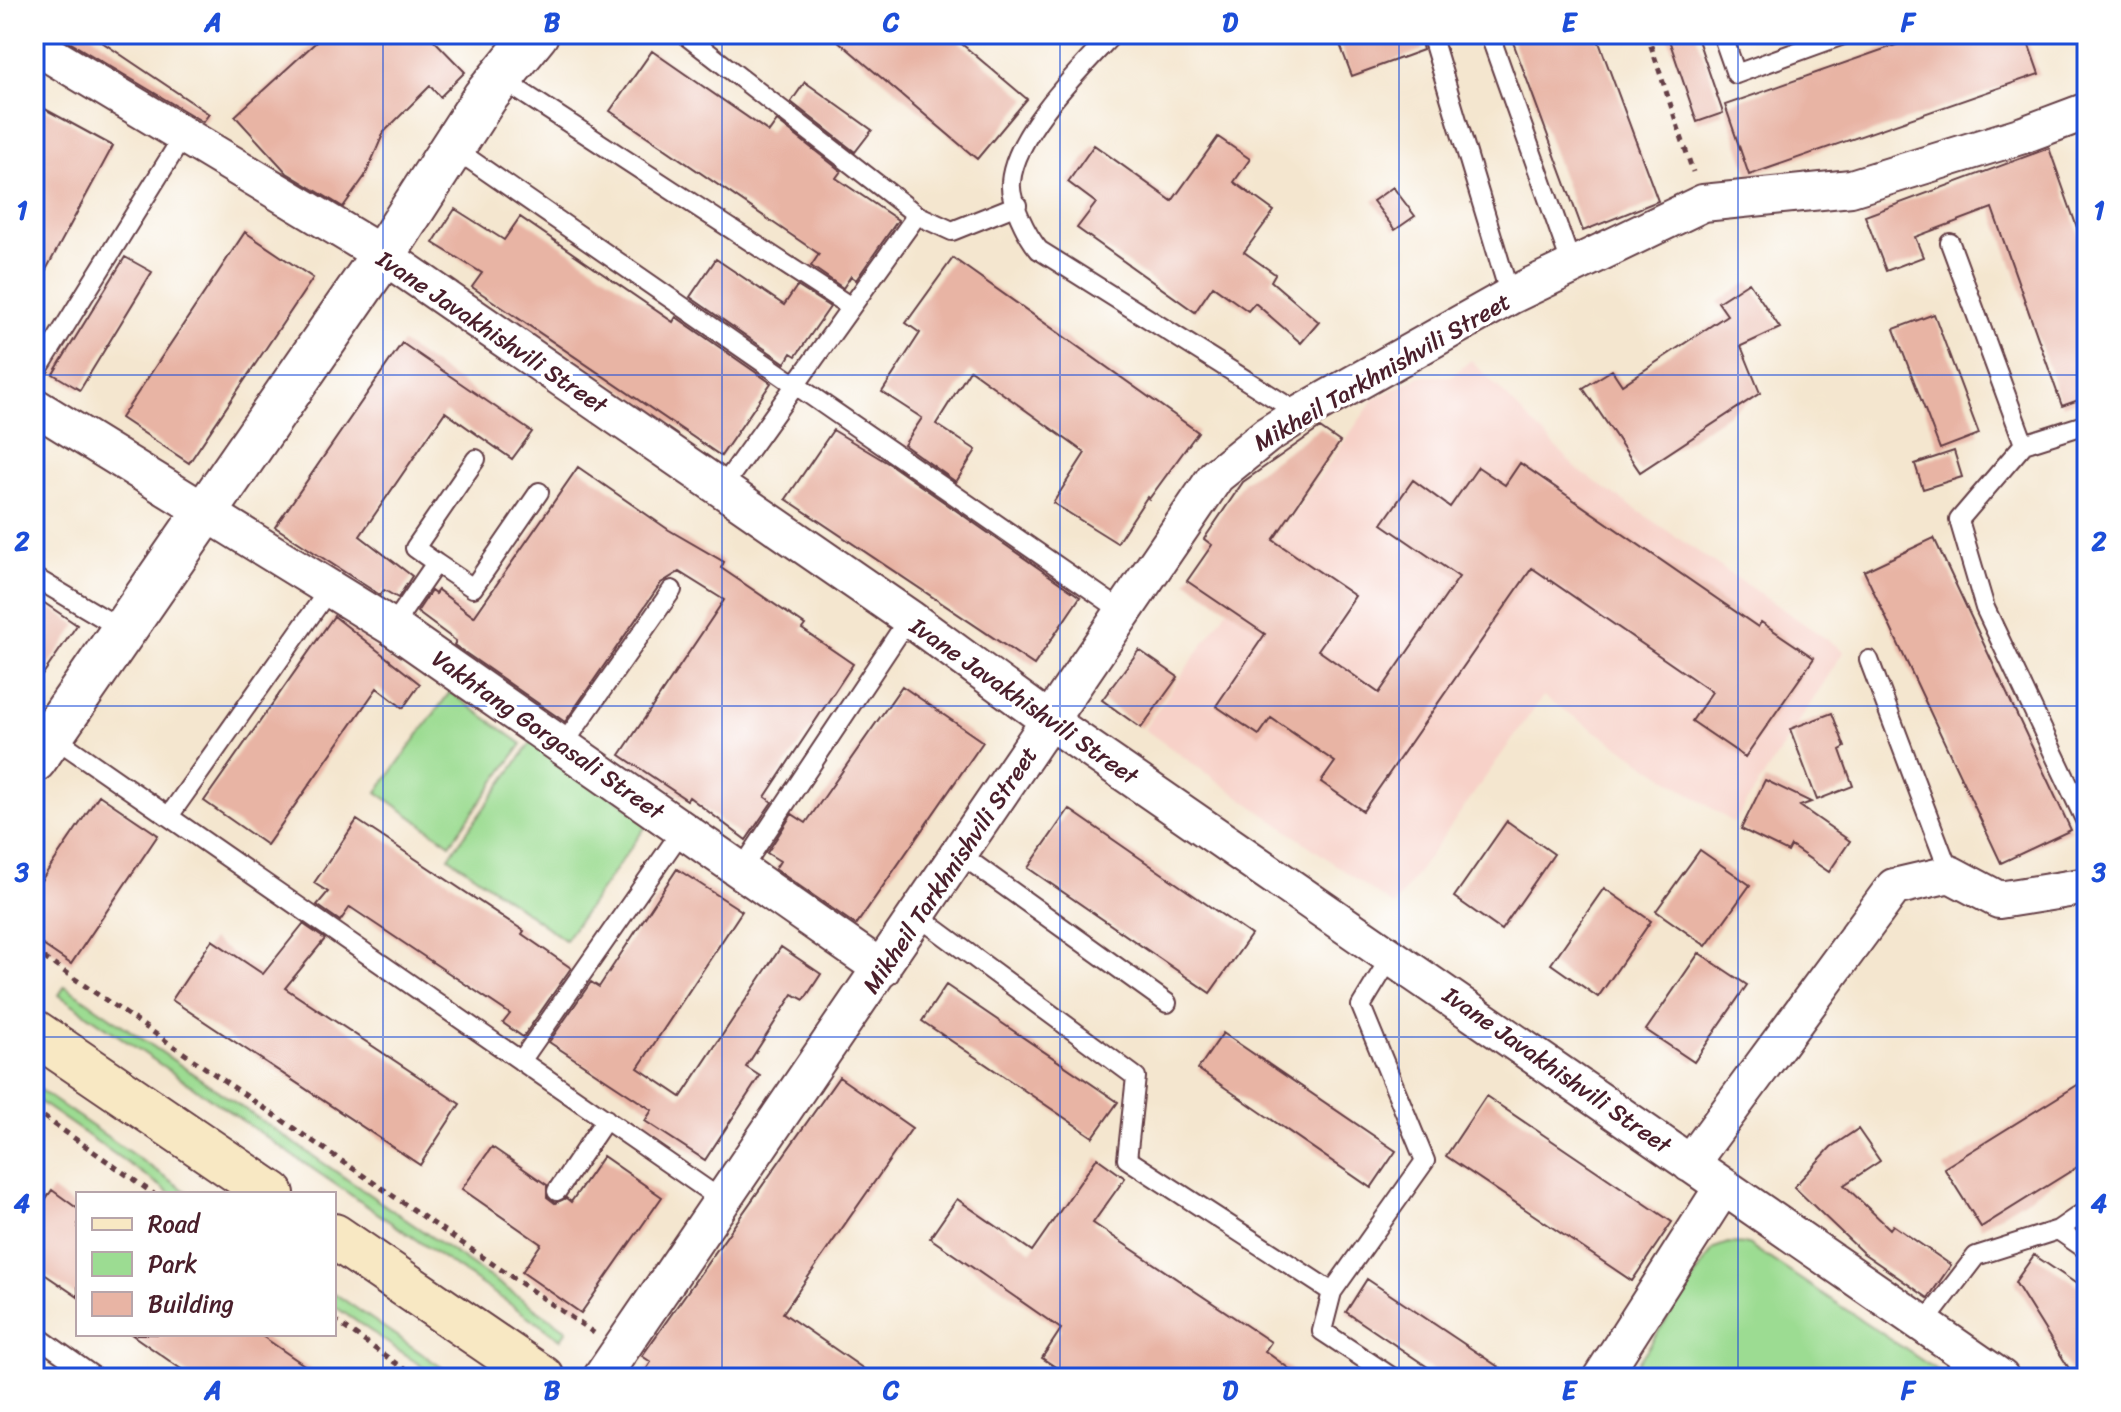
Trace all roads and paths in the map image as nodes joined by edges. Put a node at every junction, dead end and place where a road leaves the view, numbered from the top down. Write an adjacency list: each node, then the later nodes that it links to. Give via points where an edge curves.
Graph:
1 (536, 34): 10 (street)
2 (684, 34): 16 (lane)
3 (1431, 34): 20 (lane)
4 (1647, 34): 14 (path)
5 (1722, 34): 6 (lane, via 1736,74)
6 (1846, 34)
7 (1111, 35): 15 (lane, via 1022,144 1010,184)
8 (1493, 44): 19 (lane)
9 (34, 45): 12 (street, Ivane Javakhishvili Street)
10 (500, 78): 13 (street); 21 (lane)
11 (2087, 111): 14 (street, Mikheil Tarkhnishvili Street, via 1851,188)
12 (182, 138): 18 (street, Ivane Javakhishvili Street); 22 (lane)
13 (452, 147): 18 (street); 23 (lane)
14 (1703, 203): 19 (street, Mikheil Tarkhnishvili Street)
15 (1017, 205): 16 (lane, via 952,231); 25 (lane, via 1025,233 1039,250)
16 (917, 215): 21 (lane)
17 (1950, 243): 27 (lane)
18 (383, 255): 29 (street, Ivane Javakhishvili Street); 31 (street)
19 (1572, 266): 20 (street, Mikheil Tarkhnishvili Street)
20 (1510, 296): 25 (street, Mikheil Tarkhnishvili Street)
21 (851, 307): 23 (lane)
22 (34, 376)
23 (796, 383): 29 (lane); 36 (lane)
24 (34, 406): 31 (street, Vakhtang Gorgasali Street)
25 (1300, 414): 36 (street, Mikheil Tarkhnishvili Street, via 1216,476)
26 (2087, 424): 27 (lane)
27 (2024, 444): 45 (lane, via 1959,520 1985,608)
28 (476, 459): 32 (lane, via 415,548)
29 (721, 489): 37 (street, Ivane Javakhishvili Street)
30 (539, 492): 32 (lane, via 473,588)
31 (206, 512): 34 (street, Vakhtang Gorgasali Street); 39 (street)
32 (436, 563): 38 (lane)
33 (34, 577): 39 (lane)
34 (330, 588): 38 (street, Vakhtang Gorgasali Street); 44 (lane)
35 (672, 590): 42 (lane)
36 (1122, 611): 41 (street, Mikheil Tarkhnishvili Street)
37 (909, 618): 41 (street, Ivane Javakhishvili Street); 48 (lane)
38 (392, 627): 42 (street, Vakhtang Gorgasali Street)
39 (125, 631): 43 (street)
40 (1869, 660): 49 (lane)
41 (1051, 722): 47 (street, Mikheil Tarkhnishvili Street); 53 (street, Ivane Javakhishvili Street)
42 (563, 745): 46 (street, Vakhtang Gorgasali Street)
43 (42, 747): 44 (lane)
44 (169, 816): 57 (lane)
45 (2087, 824)
46 (683, 829): 48 (street, Vakhtang Gorgasali Street); 57 (lane)
47 (960, 854): 51 (street, Mikheil Tarkhnishvili Street); 55 (lane)
48 (741, 870): 54 (street, Vakhtang Gorgasali Street)
49 (1950, 874): 50 (street, via 1999,900); 60 (street, via 1894,887)
50 (2087, 886)
51 (918, 916): 54 (street, Mikheil Tarkhnishvili Street); 70 (lane, via 1136,1077 1127,1159)
52 (34, 951): 74 (path)
53 (1392, 955): 60 (street, Ivane Javakhishvili Street); 70 (lane, via 1361,1006 1425,1161)
54 (882, 969): 65 (street, Mikheil Tarkhnishvili Street)
55 (1167, 1003)
56 (34, 1032): 64 (main road)
57 (521, 1061): 59 (lane)
58 (34, 1110): 63 (path)
59 (606, 1119): 62 (lane); 65 (lane)
60 (1690, 1164): 61 (street, Ivane Javakhishvili Street)
61 (1723, 1187): 72 (street, Ivane Javakhishvili Street); 79 (street)
62 (557, 1191)
63 (151, 1192)
64 (269, 1192)
65 (723, 1201): 74 (street, Mikheil Tarkhnishvili Street)
66 (2087, 1210): 67 (lane)
67 (2058, 1230): 69 (lane); 72 (lane, via 1976,1256)
68 (336, 1237): 77 (main road)
69 (2087, 1250)
70 (1332, 1292): 78 (lane, via 1322,1331)
71 (336, 1321): 76 (path)
72 (1923, 1325): 80 (street, Ivane Javakhishvili Street)
73 (34, 1334): 75 (lane)
74 (610, 1364)
75 (96, 1378)
76 (417, 1378)
77 (542, 1378)
78 (1393, 1378)
79 (1601, 1378)
80 (2001, 1378)

